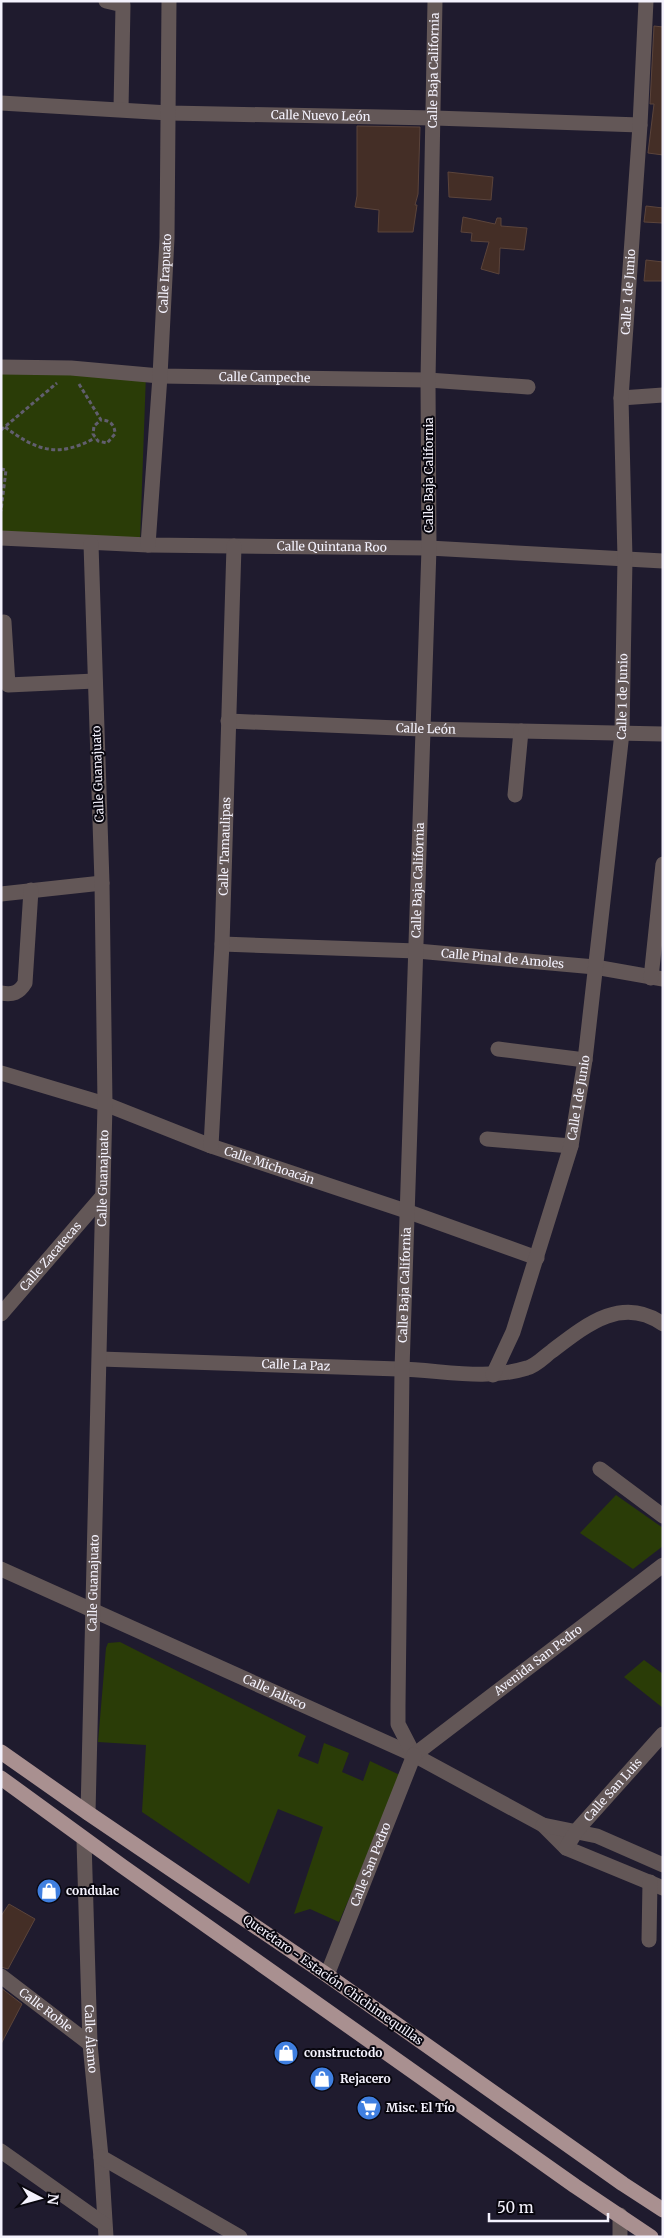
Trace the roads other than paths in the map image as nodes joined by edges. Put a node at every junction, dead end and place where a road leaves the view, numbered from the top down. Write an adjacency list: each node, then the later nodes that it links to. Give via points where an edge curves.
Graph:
1 (106, 1): 6 (street, via 123,5)
2 (168, 1): 7 (street, Calle Irapuato)
3 (435, 1): 8 (street, Calle Baja California)
4 (646, 1): 9 (street, Calle 1 de Junio)
5 (1, 103): 6 (street, Calle Nuevo León)
6 (121, 109): 7 (street, Calle Nuevo León)
7 (169, 113): 8 (street, Calle Nuevo León); 11 (street, Calle Irapuato)
8 (434, 118): 9 (street, Calle Nuevo León); 12 (street, Calle Baja California)
9 (640, 125): 15 (street, Calle 1 de Junio)
10 (1, 367): 11 (street, Calle Campeche, via 71,368)
11 (160, 376): 12 (street, Calle Campeche); 18 (street, Calle Irapuato)
12 (428, 380): 13 (street, Calle Campeche); 20 (street, Calle Baja California)
13 (528, 387)
14 (663, 395): 15 (street)
15 (621, 398): 21 (street, Calle 1 de Junio)
16 (1, 538): 17 (street, Calle Quintana Roo)
17 (91, 544): 18 (street, Calle Quintana Roo); 24 (street, Calle Guanajuato)
18 (148, 545): 19 (street, Calle Quintana Roo)
19 (234, 546): 20 (street, Calle Quintana Roo); 25 (street, Calle Tamaulipas)
20 (429, 548): 21 (street, Calle Quintana Roo); 26 (street, Calle Baja California)
21 (625, 558): 22 (street, Calle Quintana Roo); 28 (street, Calle 1 de Junio)
22 (663, 560)
23 (4, 622): 24 (street, via 8,685)
24 (95, 682): 32 (street, Calle Guanajuato)
25 (228, 721): 26 (street, Calle León); 35 (street, Calle Tamaulipas)
26 (422, 729): 27 (street, Calle León); 36 (street, Calle Baja California)
27 (521, 731): 28 (street, Calle León); 30 (street)
28 (622, 733): 29 (street); 37 (street, Calle 1 de Junio)
29 (663, 734)
30 (515, 796)
31 (663, 864): 38 (street)
32 (102, 883): 33 (street); 43 (street, Calle Guanajuato)
33 (31, 890): 34 (street); 39 (street, via 24,983 21,990 11,995)
34 (1, 894)
35 (222, 944): 36 (street, Calle Pinal de Amoles); 45 (street, Calle Tamaulipas)
36 (417, 951): 37 (street, Calle Pinal de Amoles); 48 (street, Calle Baja California)
37 (595, 967): 38 (street, Calle Pinal de Amoles); 41 (street, Calle 1 de Junio)
38 (657, 978)
39 (1, 993)
40 (498, 1049): 41 (street)
41 (586, 1060): 46 (street, Calle 1 de Junio)
42 (1, 1073): 43 (street, Calle Michoacán)
43 (105, 1104): 45 (street, Calle Michoacán); 47 (street, Calle Guanajuato)
44 (487, 1139): 46 (street)
45 (211, 1146): 48 (street, Calle Michoacán)
46 (572, 1146): 49 (street, Calle 1 de Junio)
47 (101, 1198): 50 (street, Calle Zacatecas); 52 (street, Calle Guanajuato)
48 (408, 1212): 49 (street, Calle Michoacán); 53 (street, Calle Baja California)
49 (537, 1258): 54 (street, Calle 1 de Junio, via 513,1332)
50 (1, 1314)
51 (663, 1324): 54 (street, via 637,1311 621,1311 597,1320 529,1368)
52 (100, 1359): 53 (street, Calle La Paz); 59 (street, Calle Guanajuato)
53 (402, 1369): 54 (street, Calle La Paz); 62 (street, Calle Baja California, via 398,1724)
54 (493, 1375)
55 (600, 1469): 56 (street)
56 (663, 1516)
57 (663, 1565): 62 (street, Avenida San Pedro)
58 (1, 1568): 59 (street, Calle Jalisco)
59 (91, 1610): 62 (street, Calle Jalisco); 64 (street, Calle Guanajuato)
60 (663, 1734): 66 (street, Calle San Luis)
61 (1, 1752): 64 (main road, Querétaro - Estación Chichimequillas)
62 (414, 1755): 65 (street, Calle Jalisco); 72 (street, Calle San Pedro)
63 (1, 1778): 67 (main road)
64 (88, 1813): 72 (main road, Querétaro - Estación Chichimequillas)
65 (543, 1825): 66 (street, Calle Jalisco); 68 (street, Calle Jalisco)
66 (577, 1830): 68 (street, Calle San Luis); 69 (street, Calle Jalisco)
67 (84, 1840): 74 (street, Calle Álamo); 78 (main road, via 575,2186)
68 (566, 1848): 70 (street, Calle Jalisco)
69 (663, 1865)
70 (656, 1885): 71 (street)
71 (649, 1940)
72 (327, 1974): 77 (main road, Querétaro - Estación Chichimequillas)
73 (1, 1976): 74 (street, Calle Roble)
74 (90, 2044): 76 (street, Calle Álamo)
75 (1, 2151): 79 (street)
76 (101, 2158): 79 (street, Calle Álamo); 80 (street)
77 (663, 2210)
78 (620, 2214): 81 (street); 82 (main road)
79 (105, 2230)
80 (240, 2237)
81 (620, 2237)
82 (651, 2237)

